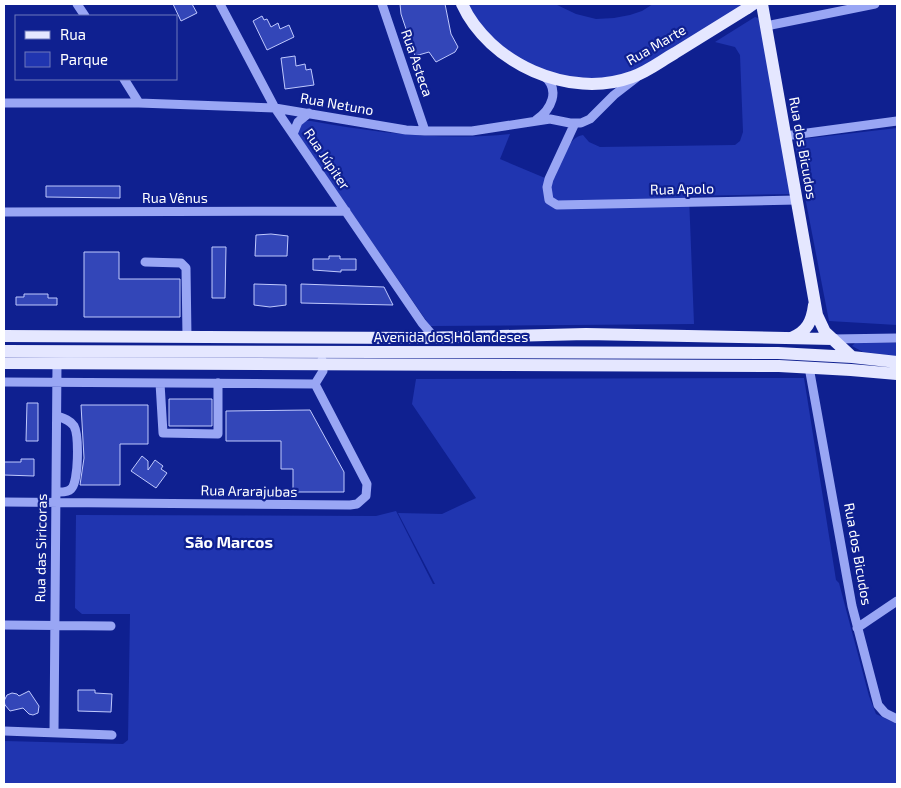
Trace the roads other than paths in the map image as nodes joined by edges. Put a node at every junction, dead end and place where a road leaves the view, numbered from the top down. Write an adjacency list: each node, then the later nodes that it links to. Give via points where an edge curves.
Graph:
1 (77, 4): 7 (street)
2 (220, 4): 12 (street, Rua Júpiter)
3 (382, 4): 24 (street, Rua Asteca)
4 (462, 4): 10 (main road, Rua Marte, via 476,28 490,43 521,66)
5 (875, 4): 8 (street)
6 (750, 7): 8 (main road, Rua Marte); 9 (main road, Rua Marte)
7 (84, 15)
8 (764, 15): 26 (main road, Rua dos Bicudos)
9 (645, 71): 10 (main road, Rua Marte, via 602,83); 23 (street, via 590,118)
10 (544, 76): 13 (street, via 551,83)
11 (126, 82): 15 (street, via 128,97); 16 (street)
12 (265, 88): 17 (street, via 259,101); 18 (street, Rua Júpiter)
13 (553, 97): 20 (street, via 555,109); 22 (street, via 547,110)
14 (4, 102): 15 (street, Rua Netuno)
15 (122, 103): 16 (street, Rua Netuno)
16 (139, 103): 17 (street, Rua Netuno)
17 (251, 107): 18 (street, Rua Netuno)
18 (276, 108): 19 (street, Rua Netuno); 25 (street, Rua Júpiter)
19 (308, 113): 24 (street, Rua Netuno); 25 (street, via 298,122)
20 (563, 121): 22 (street, Rua Netuno); 23 (street, Rua Netuno)
21 (897, 121): 26 (street)
22 (534, 122): 24 (street, Rua Netuno, via 472,131)
23 (575, 123): 27 (street, Rua Apolo, via 549,180 547,188 551,203)
24 (425, 132)
25 (293, 134): 28 (street, Rua Júpiter)
26 (786, 136): 27 (main road, Rua dos Bicudos)
27 (797, 200): 31 (main road, Rua dos Bicudos)
28 (346, 211): 29 (street, Rua Vênus); 32 (street, Rua Júpiter)
29 (4, 212)
30 (145, 262): 35 (street, via 181,263 186,268)
31 (814, 298): 40 (main road, Rua dos Bicudos, via 807,328); 41 (main road, Rua dos Bicudos, via 820,323)
32 (422, 323): 37 (street); 38 (street, Rua Júpiter)
33 (4, 336): 35 (main road, Avenida dos Holandeses)
34 (682, 336): 38 (main road, Avenida dos Holandeses, via 586,334); 40 (main road, Avenida dos Holandeses); 45 (main road)
35 (187, 337): 36 (main road, Avenida dos Holandeses)
36 (210, 337): 37 (main road, Avenida dos Holandeses); 43 (main road)
37 (421, 338): 38 (main road, Avenida dos Holandeses); 44 (street)
38 (435, 338)
39 (897, 338): 41 (street)
40 (788, 339): 41 (main road, Avenida dos Holandeses)
41 (833, 339): 46 (main road, Rua dos Bicudos)
42 (4, 351): 43 (main road, Avenida dos Holandeses)
43 (237, 352): 47 (main road, Avenida dos Holandeses)
44 (416, 352): 45 (main road, Avenida dos Holandeses); 47 (main road, Avenida dos Holandeses); 51 (street)
45 (654, 353): 46 (main road, Avenida dos Holandeses, via 778,353)
46 (852, 357): 48 (main road, Avenida dos Holandeses)
47 (321, 358): 50 (main road, Avenida dos Holandeses); 51 (main road, Avenida dos Holandeses); 58 (street, via 322,375)
48 (897, 362)
49 (4, 364): 50 (main road, Avenida dos Holandeses)
50 (57, 364): 55 (street, Rua das Siricoras)
51 (422, 365): 52 (main road, Avenida dos Holandeses)
52 (809, 367): 53 (main road, Avenida dos Holandeses); 67 (street, Rua dos Bicudos)
53 (897, 374)
54 (4, 382): 55 (street)
55 (57, 382): 56 (street); 59 (street, Rua das Siricoras)
56 (160, 383): 57 (street); 57 (street, via 163,433 218,434)
57 (218, 383): 58 (street)
58 (314, 384): 62 (street, Rua Ararajubas, via 367,484 366,496 357,504)
59 (57, 416): 60 (street, Rua das Siricoras); 60 (street, via 74,427 77,467 71,489)
60 (56, 492): 62 (street, Rua das Siricoras)
61 (4, 502): 62 (street, Rua Ararajubas)
62 (56, 502): 65 (street, Rua das Siricoras)
63 (897, 601): 67 (street)
64 (4, 625): 65 (street)
65 (54, 625): 66 (street); 70 (street, Rua das Siricoras)
66 (111, 626)
67 (857, 628): 68 (street, Rua dos Bicudos, via 878,705)
68 (897, 719)
69 (4, 731): 70 (street)
70 (54, 733): 71 (street)
71 (112, 735)

